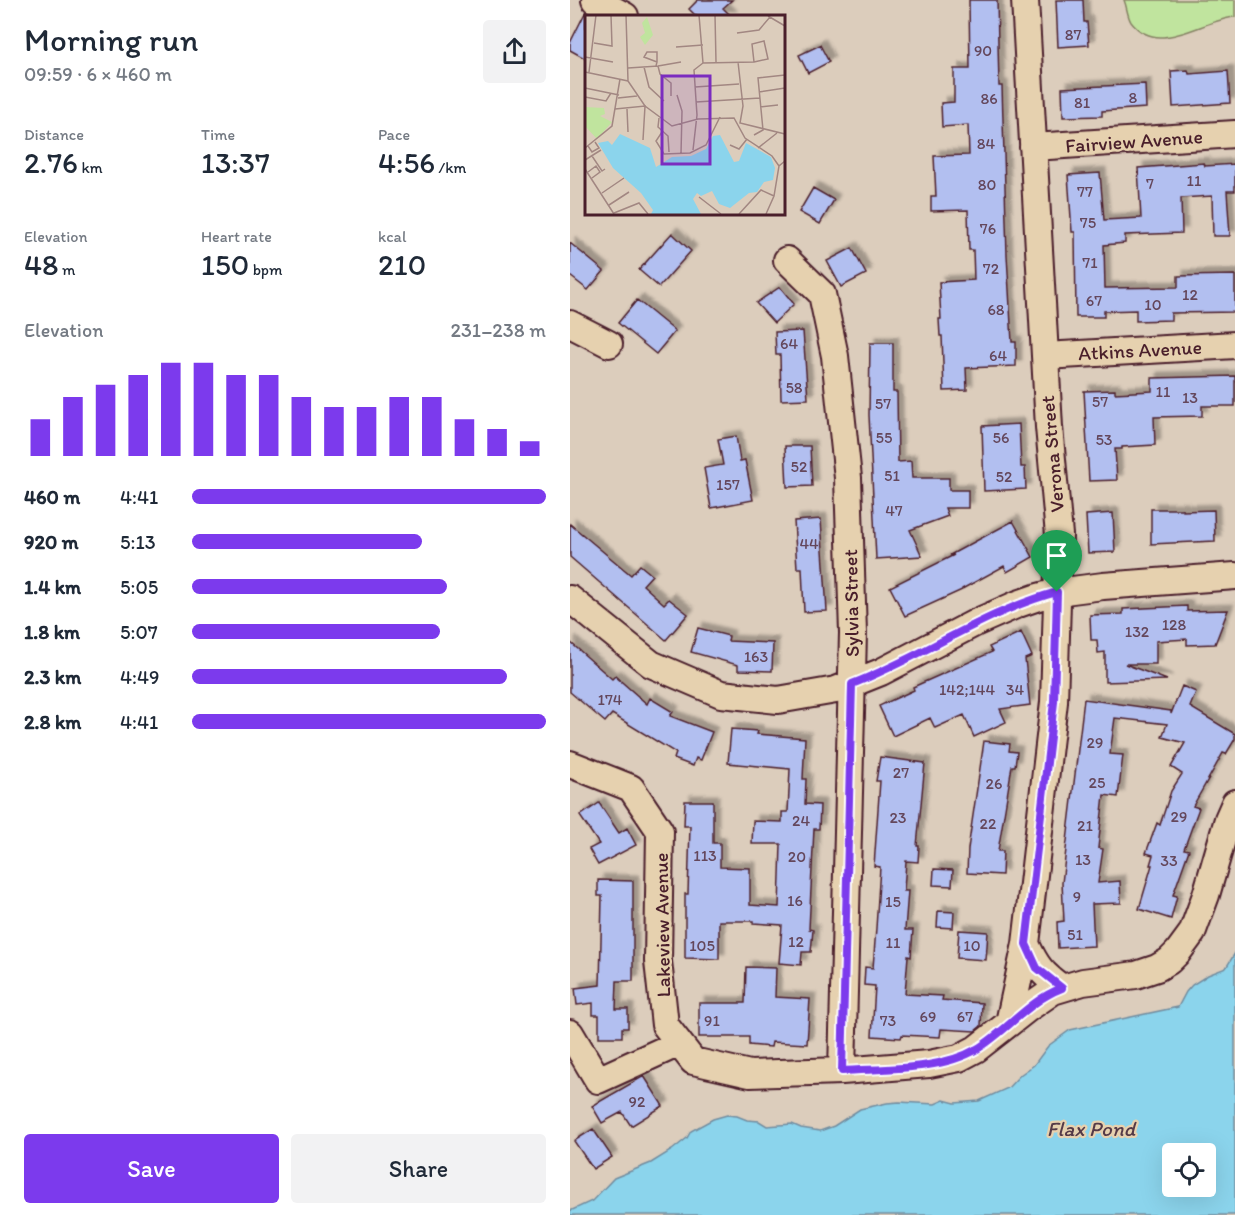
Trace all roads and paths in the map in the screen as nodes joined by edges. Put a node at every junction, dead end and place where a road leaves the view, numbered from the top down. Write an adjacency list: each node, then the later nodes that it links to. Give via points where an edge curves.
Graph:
1 (595, 0): 3 (street)
2 (1025, 0): 5 (street, Verona Street)
3 (623, 15)
4 (1235, 134): 5 (street, Fairview Avenue)
5 (1033, 147): 10 (street, Verona Street)
6 (787, 260): 14 (street, Sylvia Street, via 822,294 835,356 848,478)
7 (570, 324): 8 (street)
8 (609, 344)
9 (1235, 345): 10 (street, Atkins Avenue)
10 (1045, 356): 12 (street, Verona Street, via 1059,535)
11 (1235, 576): 12 (street)
12 (1057, 592): 14 (street, via 1010,607); 17 (street, Verona Street, via 1054,702)
13 (570, 599): 14 (street, via 651,664 721,694 778,700)
14 (852, 684): 22 (street, Sylvia Street)
15 (570, 764): 21 (street, Lakeview Avenue, via 631,788 660,831 658,961 665,1025)
16 (1235, 804): 18 (street, Lakeview Avenue, via 1196,924 1178,952 1145,973)
17 (1026, 944): 18 (street, via 1037,968); 19 (street, Verona Street)
18 (1062, 988): 19 (street, Lakeview Avenue)
19 (1009, 1023): 22 (street, Lakeview Avenue, via 959,1058)
20 (570, 1033): 21 (street, via 598,1080)
21 (679, 1043): 22 (street, Lakeview Avenue, via 693,1061 750,1074)
22 (842, 1071)

